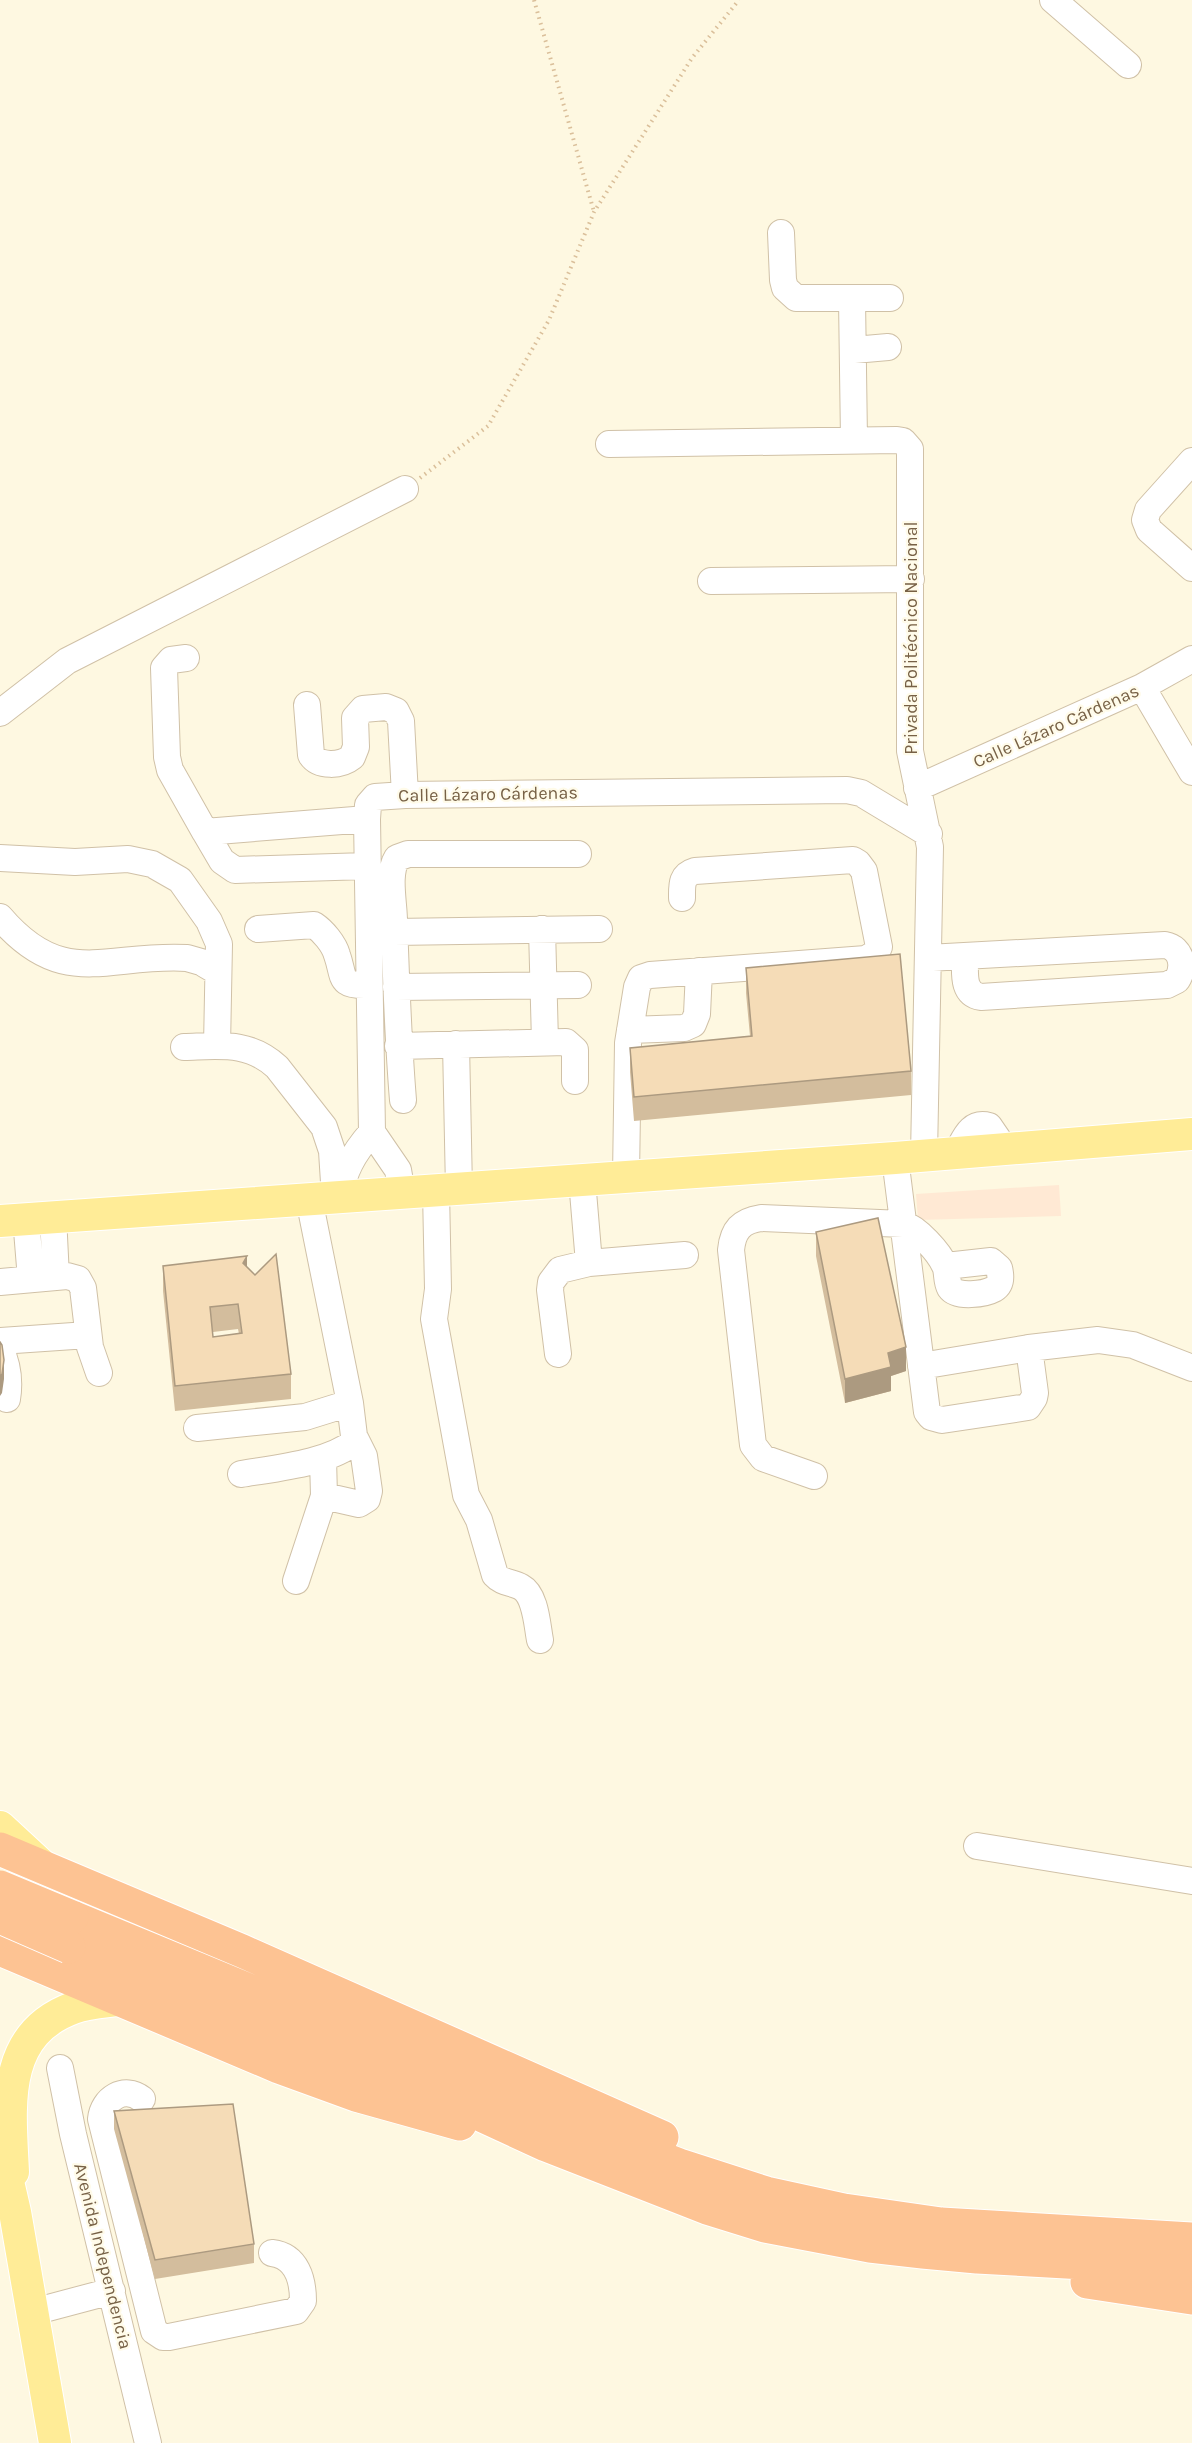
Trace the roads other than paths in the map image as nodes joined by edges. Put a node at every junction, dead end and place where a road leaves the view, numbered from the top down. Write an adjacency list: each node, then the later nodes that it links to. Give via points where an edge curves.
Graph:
1 (1055, 1): 2 (street)
2 (1128, 65)
3 (781, 234): 5 (street, via 783,280 789,294 803,299)
4 (890, 298): 5 (street)
5 (852, 299): 7 (street)
6 (888, 347): 7 (street)
7 (854, 350): 8 (street)
8 (854, 440): 9 (street); 13 (street, Privada Politécnico Nacional, via 897,440 907,444 911,454)
9 (609, 444)
10 (1192, 461): 12 (street, via 1148,510 1144,520 1149,530)
11 (405, 489): 19 (street, via 67,661)
12 (1192, 568)
13 (910, 579): 14 (street); 21 (street, Privada Politécnico Nacional, via 910,751)
14 (711, 581)
15 (186, 658): 24 (street, via 171,660 164,668 167,757 170,770)
16 (1192, 659): 17 (street, Calle Lázaro Cárdenas)
17 (1142, 687): 20 (street); 21 (street, Calle Lázaro Cárdenas)
18 (307, 705): 22 (street, via 311,755 319,763 352,758 356,718 363,709 386,707 396,711 401,721)
19 (0, 713)
20 (1192, 772)
21 (917, 788): 25 (street, Privada Politécnico Nacional)
22 (405, 795): 23 (street, Calle Lázaro Cárdenas, via 375,797 368,805); 25 (street, Calle Lázaro Cárdenas, via 847,790 861,794)
23 (367, 819): 24 (street); 28 (street)
24 (205, 832): 28 (street, via 222,861 235,870)
25 (929, 834): 35 (street, Privada Politécnico Nacional)
26 (578, 854): 34 (street, via 402,855 393,869)
27 (0, 858): 38 (street, via 75,862 128,858 171,873 187,888 216,934)
28 (368, 866): 40 (street)
29 (682, 898): 37 (street, via 683,880 695,871 849,860 864,871 879,941 872,957)
30 (0, 917): 38 (street, via 39,952 71,963 187,958)
31 (258, 929): 40 (street, via 314,925 336,950 343,979 351,985)
32 (542, 929): 33 (street); 34 (street); 39 (street)
33 (599, 929)
34 (394, 932): 42 (street)
35 (928, 958): 36 (street); 53 (street, Privada Politécnico Nacional)
36 (964, 958): 36 (street, via 1165,945 1179,953 1181,970 1177,980 1167,985 981,996 967,988)
37 (699, 971): 43 (street, via 641,978); 43 (street, via 693,1024 684,1028)
38 (218, 972): 46 (street)
39 (543, 984): 41 (street); 42 (street); 44 (street)
40 (368, 985): 51 (street)
41 (578, 985)
42 (396, 987): 47 (street)
43 (630, 1030): 54 (street)
44 (545, 1042): 45 (street); 49 (street, via 571,1046 576,1056)
45 (456, 1044): 47 (street); 56 (street)
46 (217, 1046): 48 (street); 58 (street, via 251,1049 268,1059 324,1127 332,1151)
47 (398, 1046): 50 (street)
48 (184, 1047)
49 (575, 1081)
50 (403, 1100)
51 (372, 1132): 57 (street, via 398,1170); 58 (street)
52 (1192, 1134): 53 (main road)
53 (909, 1156): 54 (main road); 60 (street, Privada Politécnico Nacional)
54 (626, 1176): 55 (main road)
55 (582, 1180): 56 (main road); 62 (street)
56 (448, 1190): 57 (main road); 84 (street, via 434,1319 466,1495 479,1520 495,1575 526,1591)
57 (402, 1193): 58 (main road)
58 (328, 1198): 59 (main road); 76 (street)
59 (26, 1218): 64 (street); 65 (street)
60 (903, 1224): 63 (street, via 918,1232); 72 (street, Privada Politécnico Nacional); 81 (street, via 762,1218 738,1227 732,1238 753,1445 763,1458)
61 (685, 1255): 62 (street)
62 (589, 1263): 71 (street, via 560,1270 551,1282)
63 (946, 1266)
64 (56, 1277): 65 (street); 67 (street, via 73,1276 81,1283)
65 (31, 1279): 66 (street)
66 (0, 1282)
67 (88, 1335): 68 (street); 74 (street)
68 (0, 1341)
69 (0, 1348): 75 (street, via 9,1378)
70 (1029, 1348): 72 (street); 72 (street, Privada Politécnico Nacional, via 1034,1398 1022,1409 936,1419 925,1407); 73 (street, via 1116,1341)
71 (558, 1354)
72 (921, 1366)
73 (1192, 1368)
74 (99, 1373)
75 (7, 1399)
76 (350, 1403): 77 (street, via 305,1417); 78 (street)
77 (197, 1428)
78 (356, 1441): 79 (street); 82 (street, via 364,1456 368,1496 359,1504)
79 (323, 1458): 80 (street); 82 (street)
80 (241, 1474)
81 (814, 1476)
82 (324, 1496): 83 (street)
83 (296, 1581)
84 (540, 1640)
85 (0, 1827): 88 (main road)
86 (977, 1846): 89 (street)
87 (0, 1849): 88 (highway)
88 (45, 1868): 93 (highway, via 23,1898); 101 (highway, via 601,2108)
89 (1192, 1881)
90 (0, 1887): 92 (highway, bridge)
91 (0, 1917): 92 (highway, bridge)
92 (70, 1932): 99 (highway, via 210,2006 455,2103); 101 (highway, via 679,2165)
93 (9, 1953): 94 (highway)
94 (118, 2000): 99 (highway, via 356,2095 443,2121); 102 (main road, via 73,2008 52,2018 36,2030 16,2059 11,2082)
95 (60, 2068): 98 (street, Avenida Independencia)
96 (142, 2099): 97 (street, via 129,2093 112,2098 102,2113)
97 (102, 2127): 98 (street); 104 (street, via 152,2326 158,2335 169,2337 296,2311 303,2301 298,2270 290,2259)
98 (73, 2134): 107 (street, Avenida Independencia)
99 (546, 2145): 105 (highway, via 707,2208 765,2226 870,2246)
100 (0, 2147): 102 (main road)
101 (766, 2193): 103 (highway, via 844,2211 941,2224)
102 (15, 2212): 109 (main road)
103 (1192, 2240)
104 (272, 2253)
105 (977, 2257): 106 (highway); 108 (highway, via 1042,2277)
106 (1192, 2269)
107 (112, 2291): 109 (street); 111 (street, Avenida Independencia)
108 (1192, 2298)
109 (33, 2312): 110 (main road)
110 (56, 2443)
111 (148, 2443)

